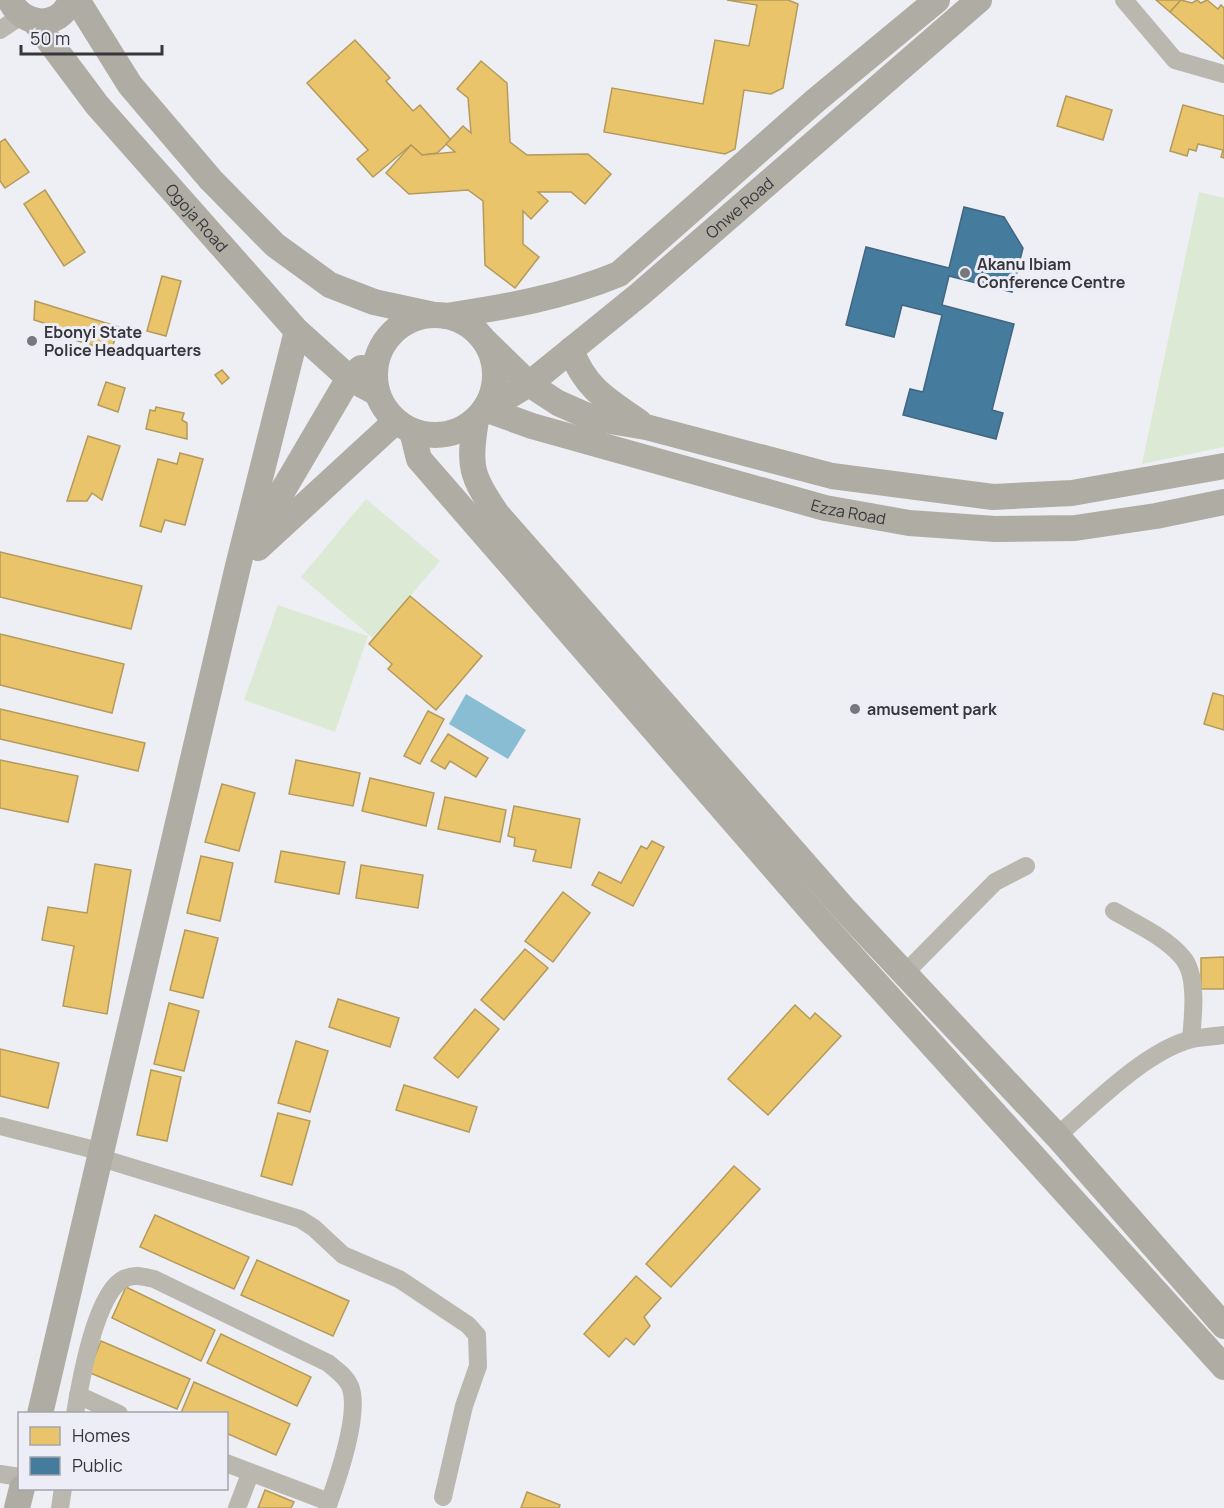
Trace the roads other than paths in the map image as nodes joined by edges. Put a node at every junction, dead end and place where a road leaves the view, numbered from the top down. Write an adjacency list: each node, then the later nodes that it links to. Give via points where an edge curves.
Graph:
1 (71, 0): 6 (main road, via 56,19)
2 (77, 0): 11 (main road, via 130,86 211,180 275,245 330,285 374,302)
3 (938, 0): 9 (main road, Onwe Road)
4 (979, 0): 10 (main road, Onwe Road)
5 (1124, 0): 8 (street, via 1175,60)
6 (22, 13): 7 (street); 12 (main road, Ogoja Road, via 97,105)
7 (0, 30)
8 (1224, 74)
9 (815, 101): 10 (main road); 11 (main road, Onwe Road, via 619,274 582,289 518,305)
10 (834, 124): 14 (main road, Onwe Road)
11 (440, 315): 13 (main road, via 472,327); 15 (main road, via 420,317 400,326)
12 (297, 331): 16 (main road, Ogoja Road); 26 (main road)
13 (486, 342): 17 (main road, Ezza Road); 19 (main road, via 494,360 496,380)
14 (571, 350): 17 (main road, Onwe Road); 21 (main road, via 578,369 595,392)
15 (378, 354): 16 (main road); 18 (main road)
16 (349, 378): 18 (main road, Ogoja Road); 26 (main road)
17 (529, 384): 19 (main road, Onwe Road); 21 (main road, Ezza Road, via 558,404 592,418)
18 (377, 393): 20 (main road, via 384,408)
19 (484, 409): 20 (main road, via 461,430 445,435 428,435); 25 (main road, Ezza Road, via 825,508 909,523 996,529 1075,528); 29 (main road, via 470,455 478,486 497,514)
20 (404, 426): 26 (main road); 36 (main road, via 419,459 829,931)
21 (646, 427): 23 (main road, Ezza Road, via 832,476 993,497 1072,493)
22 (1224, 466): 23 (main road, Ezza Road)
23 (1149, 481): 25 (main road)
24 (1224, 502): 25 (main road, Ezza Road)
25 (1155, 516)
26 (238, 566): 34 (main road)
27 (1026, 866): 29 (street, via 995,882)
28 (1114, 911): 31 (street, via 1159,938 1184,959 1194,1006)
29 (904, 974): 33 (main road)
30 (1224, 1035): 31 (street)
31 (1191, 1039): 33 (street, via 1139,1068)
32 (0, 1126): 34 (street)
33 (1057, 1136): 35 (main road)
34 (102, 1155): 38 (main road); 47 (street, via 300,1220 343,1255 399,1279 468,1325 477,1335 478,1365 464,1406)
35 (1224, 1326)
36 (1224, 1367)
37 (78, 1395): 39 (street); 40 (street); 48 (street, via 97,1318 116,1285 139,1275 154,1279 328,1363 344,1377 351,1387 353,1403 342,1466)
38 (40, 1412)
39 (75, 1412)
40 (117, 1412)
41 (228, 1464): 43 (street)
42 (0, 1474): 44 (street)
43 (250, 1474): 48 (street); 51 (street)
44 (18, 1477)
45 (22, 1490): 49 (main road)
46 (63, 1490): 50 (street)
47 (443, 1497)
48 (328, 1505)
49 (17, 1508)
50 (60, 1508)
51 (237, 1508)

